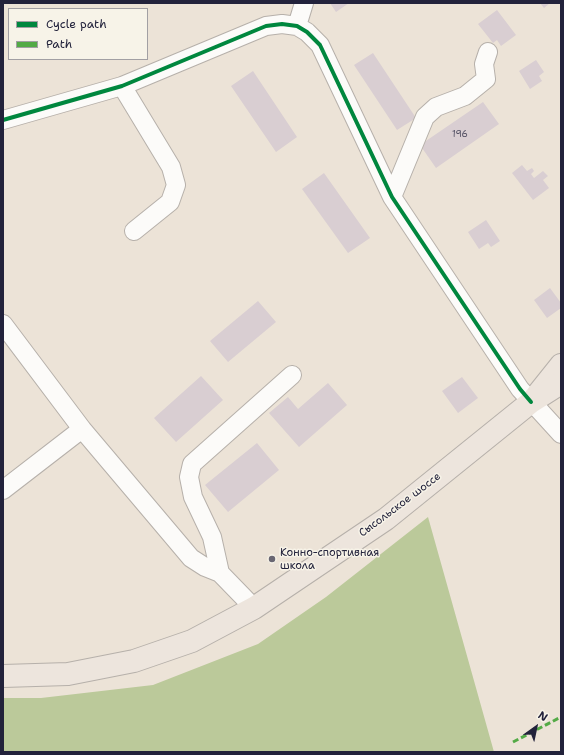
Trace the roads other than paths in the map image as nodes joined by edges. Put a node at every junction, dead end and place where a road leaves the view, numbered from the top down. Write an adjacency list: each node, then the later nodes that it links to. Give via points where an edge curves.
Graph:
1 (304, 3): 2 (street)
2 (297, 26): 4 (street, via 266,26); 6 (street, via 320,44)
3 (488, 52): 6 (street, via 484,64 486,79 465,96 436,107 425,118)
4 (122, 86): 5 (street); 7 (street, via 171,166 176,185 170,202)
5 (3, 120)
6 (392, 197): 12 (street)
7 (134, 231)
8 (3, 324): 13 (street)
9 (561, 365): 12 (main road)
10 (292, 374): 16 (street, via 192,464 189,477 193,497 212,537)
11 (561, 383): 12 (main road, Сысольское шоссе)
12 (531, 402): 14 (street); 17 (main road, Сысольское шоссе, via 386,519)
13 (82, 428): 15 (street); 16 (street, via 191,558)
14 (561, 434)
15 (3, 490)
16 (220, 573): 17 (street)
17 (254, 608): 18 (main road, Сысольское шоссе, via 192,641 134,661 68,674)
18 (3, 676)

